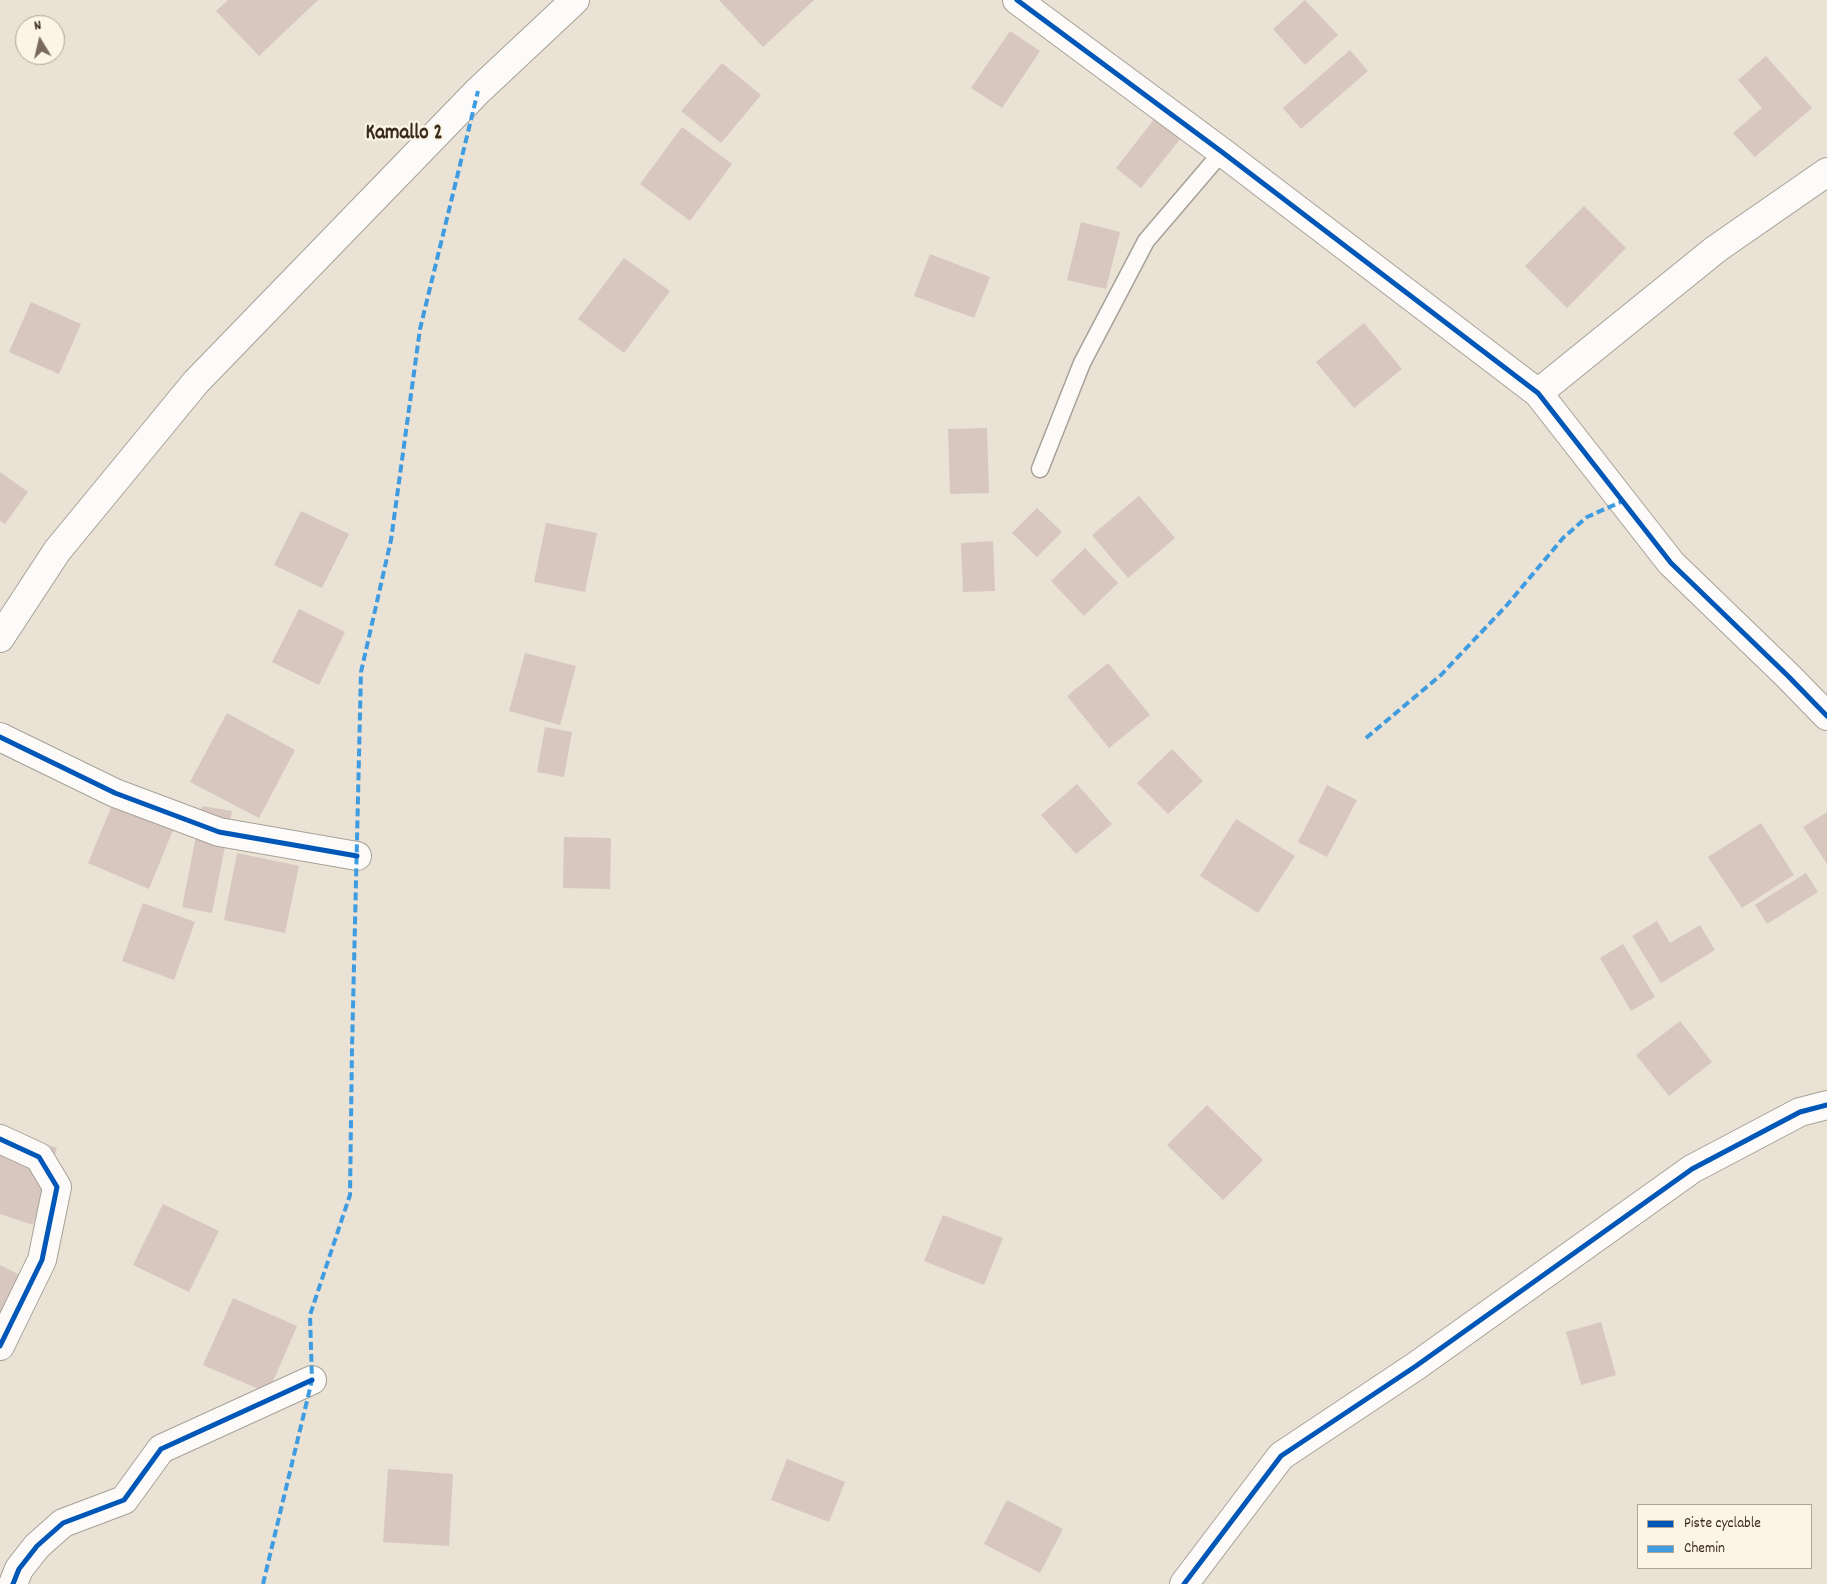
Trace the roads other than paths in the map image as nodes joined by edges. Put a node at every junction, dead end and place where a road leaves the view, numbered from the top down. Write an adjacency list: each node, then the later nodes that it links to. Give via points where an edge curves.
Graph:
1 (575, 0): 7 (main road, via 478,91 196,382 57,551)
2 (1016, 0): 3 (main road)
3 (1222, 152): 5 (main road); 6 (lane, via 1146,241 1082,363)
4 (1827, 172): 5 (main road, via 1716,249)
5 (1538, 393): 8 (main road, via 1671,563)
6 (1040, 469)
7 (0, 638)
8 (1827, 716)
9 (0, 737): 10 (main road, via 115,793 219,832)
10 (357, 856)
11 (1827, 1105): 16 (main road, via 1800,1112 1692,1169 1416,1366 1281,1456)
12 (0, 1139): 13 (main road, via 39,1157 57,1187 42,1260)
13 (0, 1346)
14 (312, 1380): 15 (main road, via 161,1449 124,1500 63,1523 37,1546 19,1569)
15 (13, 1584)
16 (1184, 1584)

